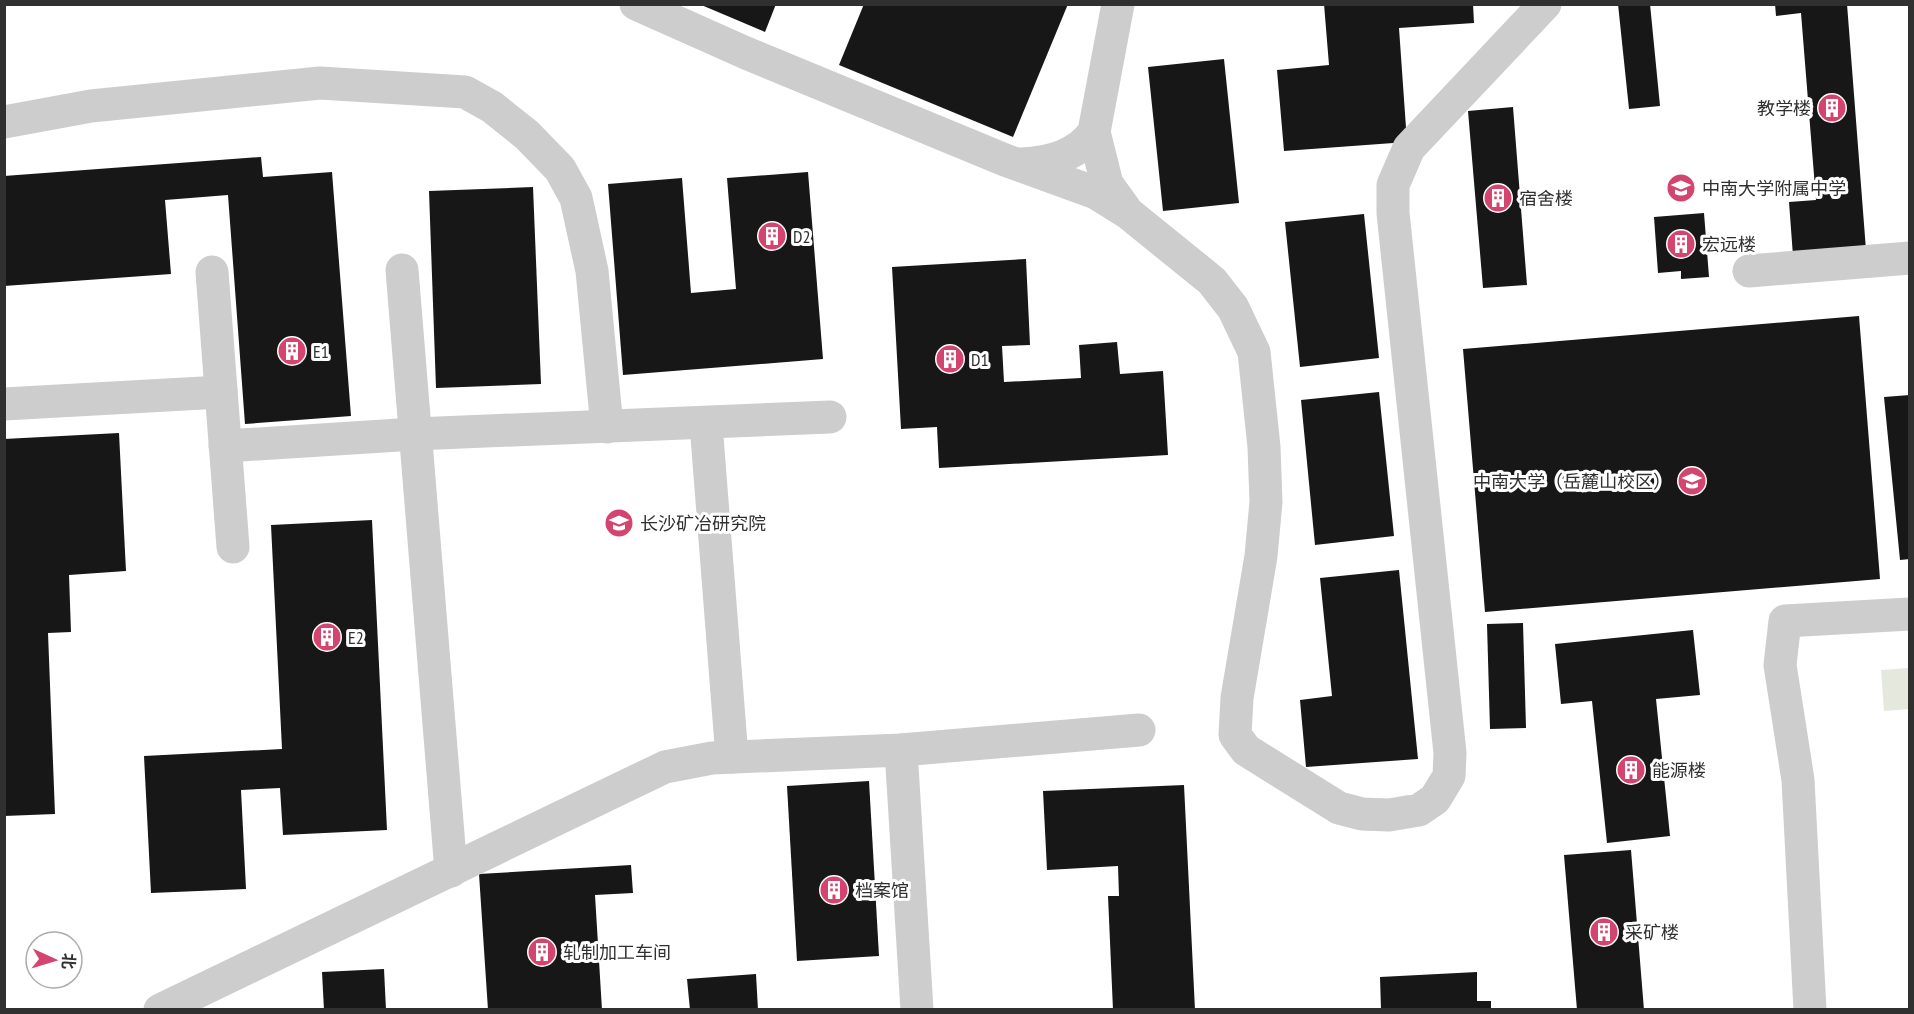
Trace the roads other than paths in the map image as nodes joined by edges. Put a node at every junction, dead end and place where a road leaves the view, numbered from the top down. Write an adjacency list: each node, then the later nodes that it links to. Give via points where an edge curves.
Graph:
1 (636, 4): 6 (street)
2 (1118, 4): 5 (street)
3 (1545, 4): 7 (street, via 1410,148 1393,185 1450,753 1449,776 1435,799 1419,810 1362,814 1339,807 1246,750 1235,735 1266,502 1254,352 1233,308 1212,281)
4 (4, 122): 16 (street, via 91,106 320,83 465,92 492,107 527,135 560,170 576,198 592,270)
5 (1094, 132): 6 (street, via 1087,142 1063,157 1045,163); 7 (street, via 1107,184)
6 (1017, 164): 7 (street, via 1096,193)
7 (1128, 213)
8 (1910, 258): 10 (street)
9 (402, 270): 17 (street)
10 (1749, 271)
11 (212, 272): 12 (street)
12 (221, 392): 13 (street); 18 (street)
13 (4, 404)
14 (830, 417): 15 (street)
15 (706, 424): 16 (street); 23 (street)
16 (607, 427): 17 (street)
17 (415, 434): 18 (street); 24 (street)
18 (225, 446): 19 (street)
19 (232, 546)
20 (1910, 614): 27 (street, via 1785,621 1780,665 1798,780)
21 (1139, 730): 22 (street)
22 (901, 750): 23 (street); 26 (street)
23 (732, 757): 24 (street, via 665,767)
24 (451, 871): 25 (street)
25 (160, 1010)
26 (917, 1010)
27 (1810, 1010)

